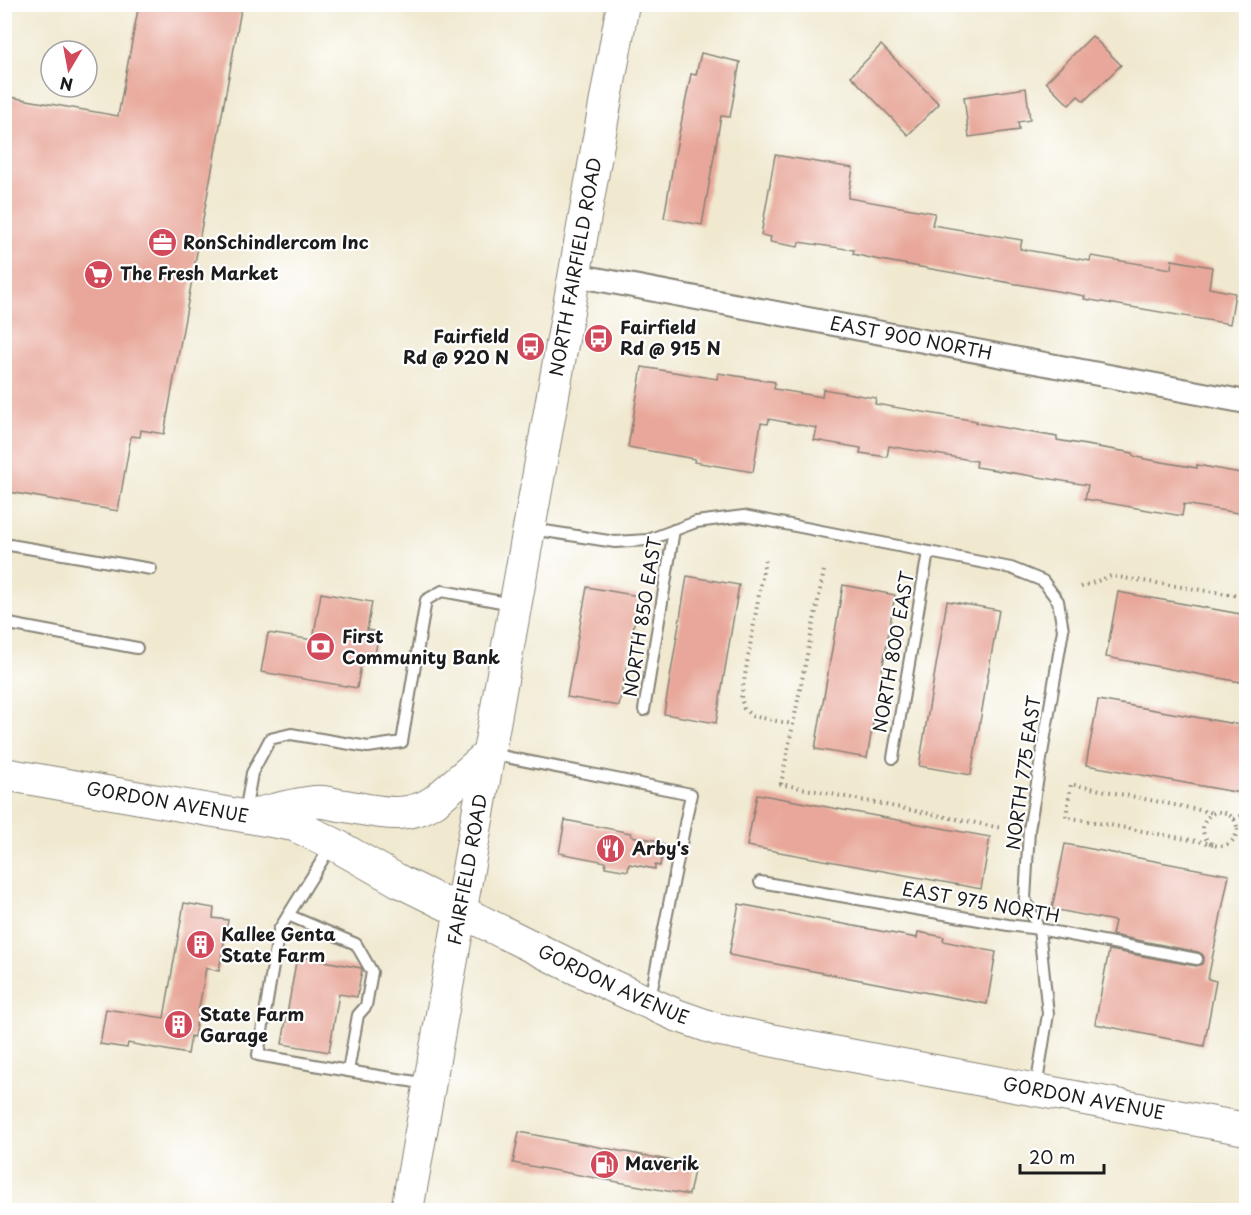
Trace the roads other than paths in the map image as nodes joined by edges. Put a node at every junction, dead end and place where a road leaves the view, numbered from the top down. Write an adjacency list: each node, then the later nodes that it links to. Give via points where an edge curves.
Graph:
1 (623, 4): 2 (main road, NORTH FAIRFIELD ROAD)
2 (574, 275): 3 (street, EAST 900 NORTH); 4 (main road, NORTH FAIRFIELD ROAD)
3 (1246, 402)
4 (529, 529): 5 (lane, via 615,542 648,540); 9 (main road, FAIRFIELD ROAD)
5 (674, 530): 7 (lane, via 696,522 744,516); 12 (lane, NORTH 850 EAST)
6 (4, 544): 8 (lane)
7 (928, 552): 14 (lane, NORTH 800 EAST); 21 (lane, NORTH 775 EAST, via 1011,568 1043,581 1058,601 1063,630 1029,831 1025,899)
8 (151, 568)
9 (515, 605): 13 (main road, FAIRFIELD ROAD); 16 (lane, via 442,591 426,600 402,742 368,747 291,734 270,739 252,773)
10 (4, 623): 11 (lane)
11 (137, 648)
12 (644, 710)
13 (489, 754): 16 (main road, via 435,801 414,812 388,813 317,801); 19 (main road, FAIRFIELD ROAD); 23 (lane, via 691,794)
14 (892, 758)
15 (4, 774): 16 (main road, GORDON AVENUE)
16 (245, 816): 17 (main road, GORDON AVENUE, via 294,825)
17 (332, 843): 19 (main road, GORDON AVENUE); 20 (lane)
18 (759, 882): 21 (lane, EAST 975 NORTH)
19 (460, 912): 23 (main road, GORDON AVENUE); 25 (main road, FAIRFIELD ROAD)
20 (288, 915): 24 (lane, via 356,944 372,972 366,1006 358,1015); 24 (lane, via 279,930 258,1055)
21 (1039, 929): 22 (lane, EAST 975 NORTH); 26 (lane, NORTH 775 EAST, via 1048,1014)
22 (1197, 959)
23 (650, 1003): 26 (main road, GORDON AVENUE, via 725,1031)
24 (348, 1071): 25 (lane)
25 (430, 1084): 28 (main road, FAIRFIELD ROAD)
26 (1035, 1090): 27 (main road, GORDON AVENUE)
27 (1246, 1129)
28 (407, 1210)

